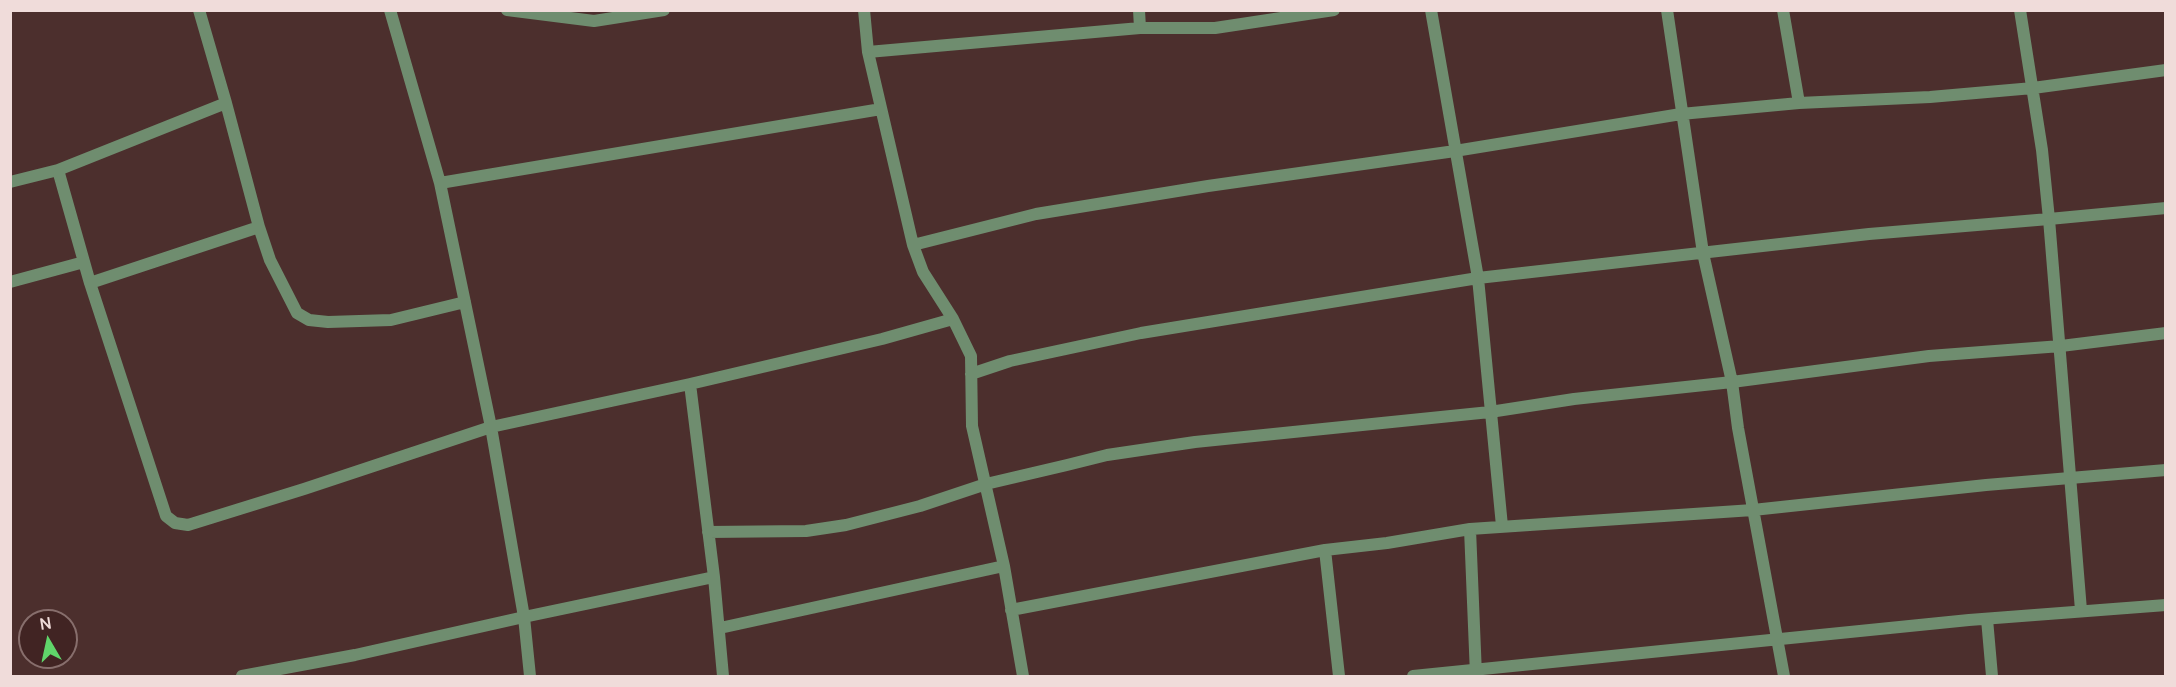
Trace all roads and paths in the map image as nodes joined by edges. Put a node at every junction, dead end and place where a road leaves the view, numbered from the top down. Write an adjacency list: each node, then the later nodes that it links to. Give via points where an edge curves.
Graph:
1 (199, 10): 16 (street)
2 (507, 10): 3 (street, via 594,21)
3 (664, 10)
4 (864, 10): 13 (street)
5 (1139, 10): 12 (street)
6 (1334, 10): 12 (street, via 1215,28)
7 (1431, 10): 20 (street)
8 (1667, 10): 19 (street)
9 (1783, 10): 17 (street)
10 (2020, 10): 15 (street)
11 (392, 11): 23 (street)
12 (1140, 28): 13 (street)
13 (868, 52): 18 (street)
14 (2166, 70): 15 (street)
15 (2033, 88): 17 (street); 25 (street)
16 (226, 103): 21 (street); 26 (street)
17 (1799, 103): 19 (street)
18 (881, 109): 23 (street); 27 (street)
19 (1682, 114): 20 (street); 28 (street)
20 (1455, 151): 27 (street, via 1036,214); 30 (street)
21 (58, 170): 22 (street); 29 (street)
22 (10, 182)
23 (440, 183): 33 (street)
24 (2166, 208): 25 (street)
25 (2049, 219): 28 (street); 36 (street)
26 (259, 227): 32 (street); 33 (street, via 270,260 297,313 309,320 391,320)
27 (913, 246): 34 (street, via 923,272)
28 (1703, 253): 30 (street); 38 (street)
29 (84, 262): 31 (street); 32 (street)
30 (1478, 278): 37 (street, via 1141,333 1010,361); 40 (street)
31 (10, 282)
32 (90, 283): 41 (street, via 166,516 175,523 188,525)
33 (465, 302): 41 (street)
34 (953, 319): 37 (street, via 970,356); 39 (street)
35 (2166, 333): 36 (street)
36 (2061, 346): 38 (street, via 1929,356); 43 (street)
37 (971, 374): 44 (street, via 972,426)
38 (1732, 382): 40 (street); 45 (street)
39 (690, 384): 41 (street); 48 (street)
40 (1490, 412): 44 (street, via 1195,442 1107,455); 46 (street)
41 (492, 428): 55 (street)
42 (2166, 470): 43 (street)
43 (2070, 477): 45 (street); 54 (street)
44 (986, 484): 48 (street, via 920,507 846,525 806,531); 50 (street)
45 (1754, 510): 46 (street); 58 (street)
46 (1502, 526): 47 (street)
47 (1470, 529): 49 (street); 59 (street)
48 (708, 532): 51 (street)
49 (1325, 550): 53 (street); 64 (street)
50 (1004, 566): 53 (street); 57 (street)
51 (714, 578): 55 (street); 57 (street)
52 (2166, 605): 54 (street)
53 (1011, 610): 63 (street)
54 (2081, 610): 56 (street)
55 (524, 617): 60 (street); 61 (street)
56 (1987, 619): 58 (street); 67 (street)
57 (720, 628): 62 (street)
58 (1776, 641): 59 (street); 66 (street)
59 (1476, 673): 65 (street)
60 (242, 676)
61 (530, 676)
62 (723, 676)
63 (1023, 676)
64 (1339, 676)
65 (1413, 676)
66 (1784, 676)
67 (1992, 676)

